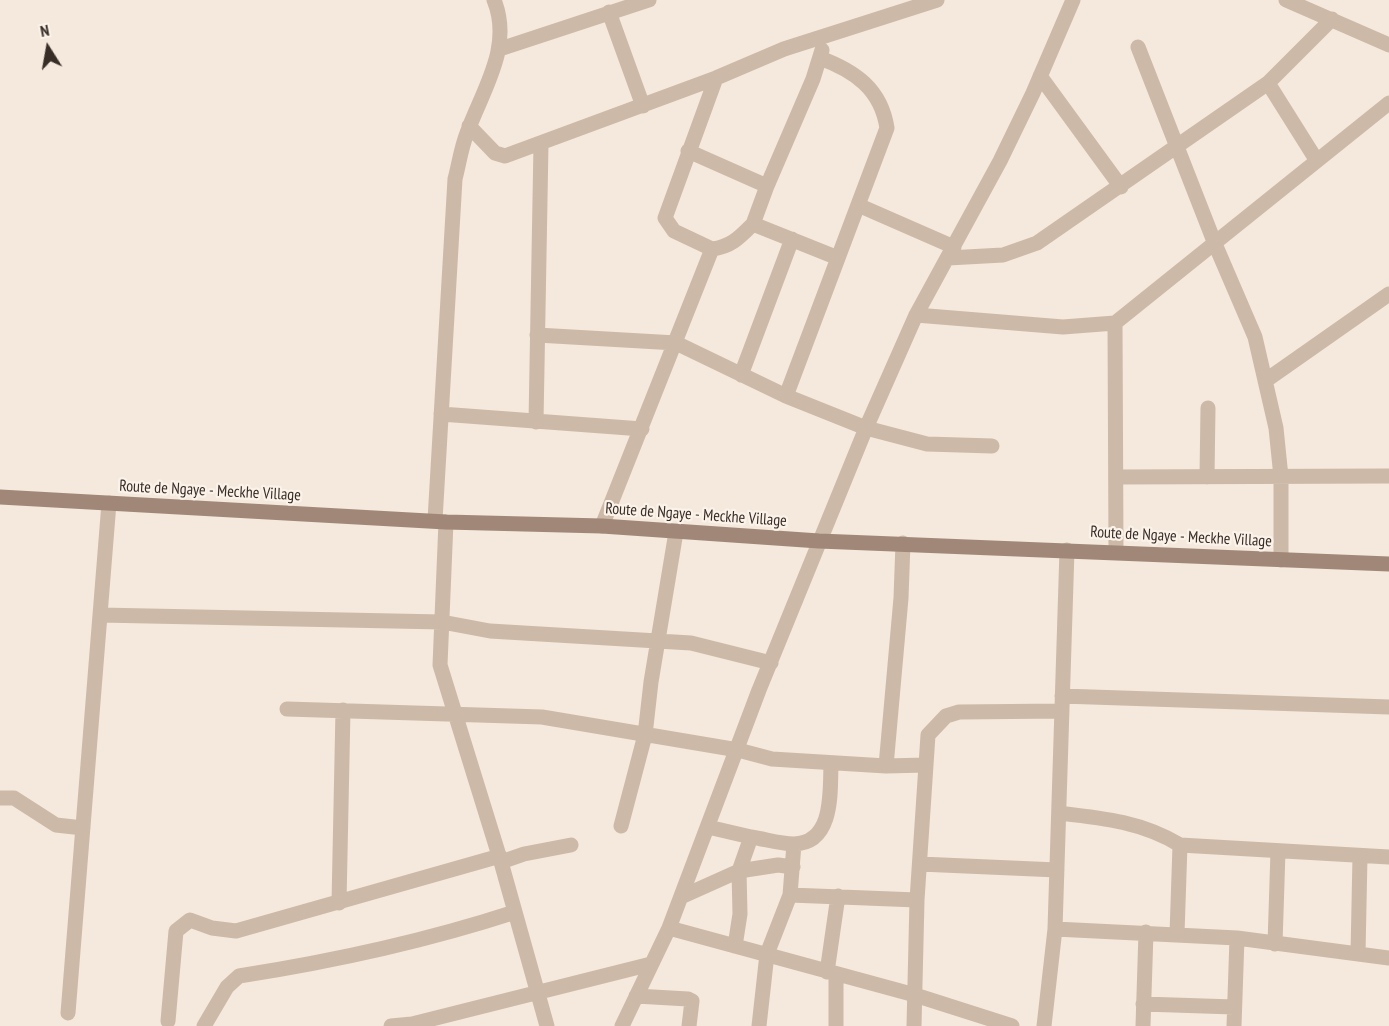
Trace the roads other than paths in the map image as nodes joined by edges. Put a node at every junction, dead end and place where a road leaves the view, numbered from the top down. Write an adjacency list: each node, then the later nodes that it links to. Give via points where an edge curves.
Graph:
1 (649, 0): 6 (street)
2 (937, 0): 8 (street)
3 (1073, 0): 13 (street)
4 (1286, 0): 7 (street)
5 (497, 1): 11 (street)
6 (609, 12): 11 (street); 17 (street)
7 (1332, 19): 9 (street); 15 (street)
8 (824, 38): 12 (street); 14 (street)
9 (1389, 45)
10 (1138, 47): 20 (street)
11 (500, 50): 18 (street)
12 (820, 58): 23 (street); 25 (street, via 864,81 880,101 885,118 887,128)
13 (1041, 76): 24 (street); 30 (street)
14 (716, 78): 17 (street); 21 (street)
15 (1268, 83): 20 (street); 22 (street)
16 (1389, 103): 22 (street)
17 (643, 106): 19 (street)
18 (470, 126): 19 (street, via 495,153 505,156); 41 (street, via 455,179)
19 (541, 144): 35 (street)
20 (1178, 147): 24 (street); 28 (street)
21 (688, 151): 23 (street); 29 (street, via 665,219 674,231)
22 (1317, 161): 28 (street)
23 (767, 186): 26 (street)
24 (1120, 187): 30 (street, via 1037,243 1017,252)
25 (858, 204): 30 (street); 31 (street)
26 (753, 224): 27 (street); 29 (street, via 736,241)
27 (792, 239): 31 (street); 37 (street)
28 (1215, 244): 34 (street); 38 (street, via 1255,337)
29 (712, 249): 36 (street)
30 (951, 252): 33 (street)
31 (838, 258): 39 (street)
32 (1389, 294): 38 (street)
33 (916, 315): 34 (street, via 1064,327); 43 (street)
34 (1115, 323): 47 (street)
35 (537, 334): 36 (street); 42 (street)
36 (676, 343): 37 (street); 44 (street)
37 (741, 375): 39 (street)
38 (1265, 381): 49 (street, via 1276,428)
39 (786, 396): 43 (street)
40 (1208, 408): 48 (street)
41 (441, 414): 42 (street); 52 (street)
42 (536, 422): 44 (street)
43 (866, 428): 45 (street, via 927,444); 55 (street)
44 (642, 429): 53 (street)
45 (992, 446)
46 (1389, 476): 49 (street)
47 (1117, 477): 48 (street); 58 (street)
48 (1207, 477): 49 (street)
49 (1281, 477): 59 (street)
50 (0, 497): 51 (main road, Route de Ngaye - Meckhe Village)
51 (110, 503): 52 (main road, Route de Ngaye - Meckhe Village); 61 (street)
52 (440, 521): 53 (main road, Route de Ngaye - Meckhe Village); 62 (street)
53 (602, 526): 54 (main road, Route de Ngaye - Meckhe Village)
54 (676, 532): 55 (main road, Route de Ngaye - Meckhe Village); 63 (street)
55 (819, 541): 56 (main road, Route de Ngaye - Meckhe Village); 64 (street)
56 (903, 543): 57 (main road, Route de Ngaye - Meckhe Village); 74 (street)
57 (1067, 550): 58 (main road, Route de Ngaye - Meckhe Village); 65 (street)
58 (1116, 552): 59 (main road, Route de Ngaye - Meckhe Village)
59 (1281, 560): 60 (main road, Route de Ngaye - Meckhe Village)
60 (1389, 564)
61 (100, 615): 62 (street); 79 (street)
62 (442, 622): 63 (street, via 490,630); 69 (street, via 440,665)
63 (658, 639): 64 (street, via 723,649); 70 (street)
64 (771, 663): 71 (street)
65 (1062, 703): 66 (street); 73 (street, via 946,716 928,735); 76 (street)
66 (1389, 707)
67 (287, 709): 68 (street)
68 (343, 710): 69 (street); 96 (street)
69 (456, 714): 70 (street, via 542,717); 87 (street)
70 (645, 735): 71 (street); 77 (street)
71 (738, 750): 72 (street, via 772,759); 78 (street)
72 (831, 764): 74 (street); 81 (street, via 826,819 811,840)
73 (926, 765): 74 (street); 88 (street)
74 (886, 766)
75 (0, 798): 79 (street, via 14,798 56,825)
76 (1059, 813): 83 (street, via 1137,825); 91 (street)
77 (621, 826)
78 (708, 827): 80 (street); 94 (street)
79 (83, 828): 115 (street)
80 (751, 837): 81 (street); 90 (street)
81 (794, 844): 89 (street)
82 (572, 845): 87 (street)
83 (1180, 845): 84 (street); 101 (street)
84 (1278, 851): 85 (street); 103 (street)
85 (1360, 856): 86 (street); 106 (street)
86 (1389, 857)
87 (501, 859): 96 (street); 97 (street)
88 (920, 864): 91 (street); 95 (street)
89 (793, 867): 90 (street); 92 (street)
90 (739, 870): 94 (street); 104 (street, via 740,915)
91 (1057, 870): 99 (street)
92 (790, 895): 93 (street); 105 (street)
93 (838, 896): 95 (street); 109 (street)
94 (681, 897): 98 (street)
95 (917, 900): 111 (street)
96 (339, 903): 116 (street, via 236,931 190,920 176,931)
97 (515, 912): 110 (street); 117 (street, via 388,946 239,976 227,987)
98 (669, 928): 104 (street); 108 (street)
99 (1055, 929): 100 (street); 126 (street)
100 (1146, 932): 101 (street); 113 (street)
101 (1177, 934): 102 (street)
102 (1237, 938): 103 (street); 114 (street)
103 (1275, 944): 106 (street)
104 (735, 946): 105 (street)
105 (767, 954): 109 (street); 122 (street)
106 (1358, 954): 107 (street)
107 (1389, 958)
108 (651, 964): 110 (street); 112 (street)
109 (832, 973): 111 (street); 123 (street)
110 (536, 991): 118 (street); 119 (street)
111 (915, 995): 124 (street); 125 (street)
112 (636, 996): 120 (street); 121 (street, via 692,1001)
113 (1143, 1004): 114 (street); 127 (street)
114 (1234, 1007): 128 (street)
115 (68, 1013)
116 (168, 1021)
117 (204, 1026)
118 (391, 1026)
119 (547, 1026)
120 (622, 1026)
121 (689, 1026)
122 (759, 1026)
123 (836, 1026)
124 (914, 1026)
125 (1012, 1026)
126 (1044, 1026)
127 (1143, 1026)
128 (1234, 1026)

